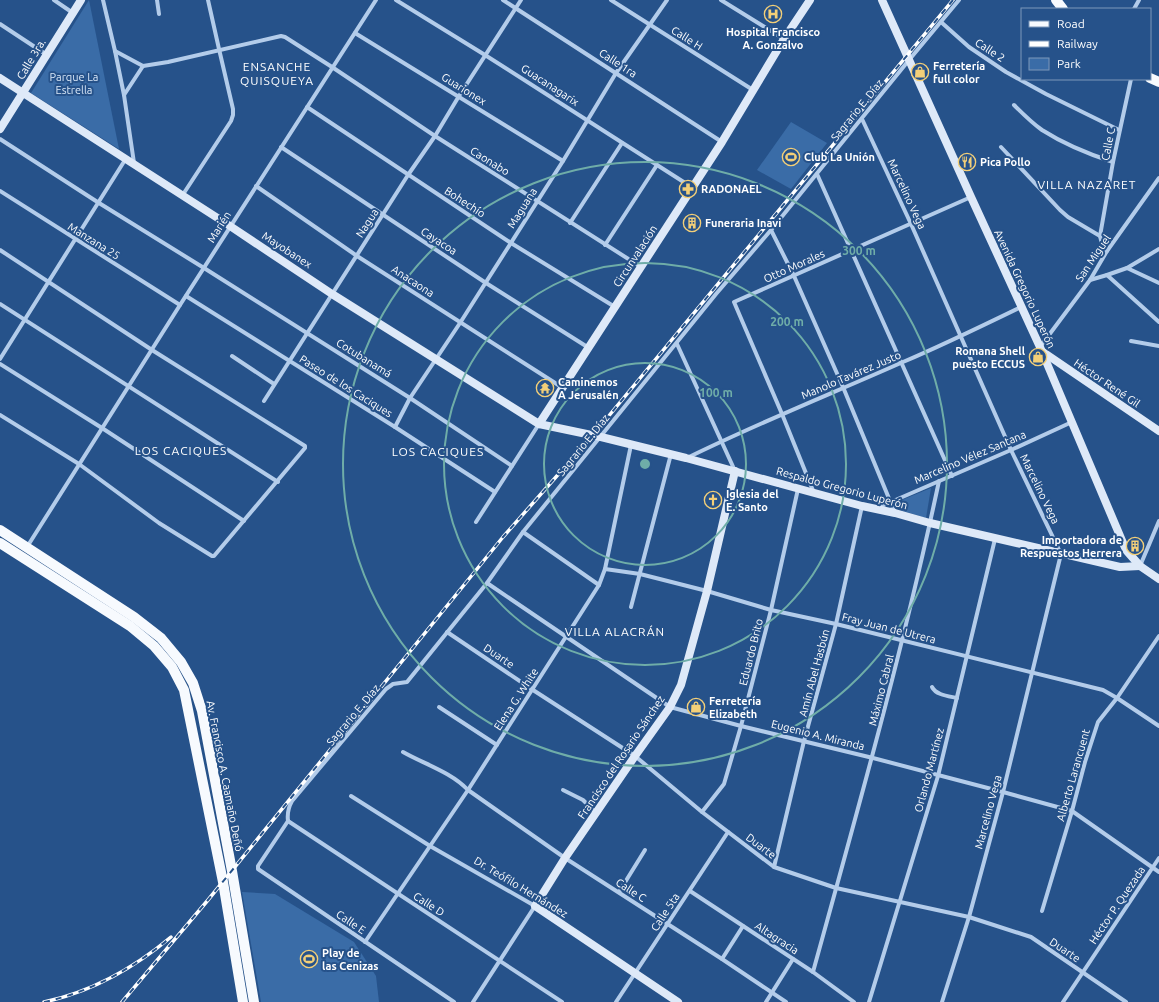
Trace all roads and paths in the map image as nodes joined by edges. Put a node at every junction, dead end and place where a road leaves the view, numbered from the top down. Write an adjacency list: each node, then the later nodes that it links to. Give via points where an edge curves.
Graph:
1 (54, 0): 19 (street)
2 (81, 0): 19 (street, Calle 3ra.)
3 (103, 0): 27 (street)
4 (157, 0): 20 (street)
5 (208, 0): 26 (street)
6 (376, 0): 24 (street, Marién)
7 (396, 0): 29 (street, Guacanagarix)
8 (503, 0): 17 (street, Calle 1ra)
9 (520, 0): 17 (street, Nagua)
10 (611, 0): 23 (street, Calle H)
11 (667, 0): 23 (street, Maguana)
12 (721, 0): 25 (street)
13 (810, 0): 25 (street, Circunvalación)
14 (882, 0): 30 (street, Avenida Gregorio Luperón)
15 (959, 0): 21 (street, Sagrario E. Díaz)
16 (1056, 0): 18 (main road)
17 (515, 8): 29 (street, Nagua); 33 (street, Calle 1ra)
18 (1062, 8)
19 (73, 13): 28 (street, Calle 3ra.)
20 (159, 14)
21 (941, 22): 30 (street, Sagrario E. Díaz); 45 (street, Calle 2, via 969,47 1006,72)
22 (0, 24): 28 (street)
23 (650, 25): 33 (street, Maguana); 36 (street, Calle H)
24 (355, 32): 32 (street, Marién); 39 (street, Guarionex)
25 (784, 39): 36 (street, Circunvalación)
26 (219, 49): 31 (street, Caonabo); 32 (street, Caonabo, via 281,36); 63 (street, via 233,115)
27 (116, 51): 31 (street); 38 (street)
28 (47, 55): 37 (street, Calle 3ra.)
29 (485, 55): 39 (street, Nagua); 43 (street, Guacanagarix)
30 (909, 60): 42 (street, Sagrario E. Díaz); 64 (street, Avenida Gregorio Luperón)
31 (143, 66): 38 (street)
32 (332, 67): 41 (street, Marién); 46 (street, Caonabo)
33 (616, 73): 43 (street, Maguana); 48 (street, Calle 1ra)
34 (0, 78): 37 (street, Mayobanex)
35 (1131, 80): 45 (street, Calle C)
36 (753, 90): 48 (street, Circunvalación)
37 (24, 93): 44 (street, Calle 3ra.); 52 (street, Mayobanex)
38 (124, 95): 55 (street)
39 (459, 96): 46 (street, Nagua); 53 (street, Guarionex)
40 (1014, 105): 54 (street, via 1042,130 1085,152)
41 (307, 107): 50 (street, Marién); 58 (street, Bohechío)
42 (862, 119): 57 (street, Sagrario E. Díaz); 69 (street, Marcelino Vega)
43 (588, 120): 49 (street, Guacanagarix); 53 (street, Maguana)
44 (0, 129)
45 (1119, 130): 54 (street, Calle C)
46 (434, 136): 58 (street, Nagua); 65 (street, Caonabo)
47 (0, 139): 66 (street, Cotubanamá)
48 (722, 142): 61 (street, Circunvalación)
49 (622, 143): 56 (street, Guacanagarix); 68 (street)
50 (281, 147): 60 (street, Marién); 67 (street, Cayacoa)
51 (1001, 147): 72 (street, via 1060,210)
52 (126, 160): 55 (street, Mayobanex); 66 (street)
53 (563, 161): 65 (street, Maguana)
54 (1113, 162): 72 (street, Calle C)
55 (134, 165): 63 (street, Mayobanex)
56 (657, 165): 61 (street, Guacanagarix); 75 (street)
57 (818, 174): 71 (street, Sagrario E. Díaz); 76 (street)
58 (408, 175): 67 (street, Nagua); 74 (street, Bohechío)
59 (1159, 178): 79 (street, San Miguel)
60 (256, 186): 70 (street, Marién); 80 (street, Anacaona)
61 (693, 188): 82 (street, Circunvalación)
62 (0, 191): 73 (street, Manzana 25)
63 (182, 196): 70 (street, Mayobanex)
64 (971, 197): 69 (street, Otto Morales); 95 (street, Avenida Gregorio Luperón)
65 (537, 201): 68 (street, Caonabo); 74 (street, Maguana)
66 (99, 203): 73 (street); 81 (street, Cotubanamá)
67 (383, 215): 80 (street, Nagua); 88 (street, Cayacoa)
68 (570, 223): 75 (street, Caonabo)
69 (911, 224): 76 (street, Otto Morales); 100 (street, Marcelino Vega)
70 (230, 226): 81 (street, Marién); 90 (street, Mayobanex)
71 (771, 230): 85 (street); 102 (street, Sagrario E. Díaz)
72 (1100, 236): 79 (street)
73 (76, 240): 87 (street); 93 (street, Manzana 25)
74 (511, 243): 88 (street, Maguana); 94 (street, Bohechío)
75 (605, 245): 82 (street, Caonabo)
76 (852, 249): 85 (street, Otto Morales); 111 (street)
77 (1159, 249): 83 (street)
78 (0, 250): 87 (street)
79 (1107, 251): 86 (street, San Miguel)
80 (357, 256): 90 (street, Nagua); 97 (street, Anacaona)
81 (204, 268): 91 (street, Marién); 99 (street, Cotubanamá)
82 (641, 268): 94 (street, Circunvalación)
83 (1127, 268): 84 (street); 89 (street)
84 (1107, 275): 86 (street); 98 (street)
85 (794, 276): 115 (street); 119 (street, Otto Morales, via 734,302)
86 (1090, 280): 106 (street, San Miguel)
87 (49, 282): 96 (street); 105 (street)
88 (486, 283): 97 (street, Maguana); 104 (street, Cayacoa)
89 (1159, 283)
90 (332, 294): 99 (street, Nagua); 109 (street, Mayobanex)
91 (186, 296): 93 (street, Marién); 110 (street, Paseo de los Caciques)
92 (0, 304): 96 (street)
93 (180, 305): 105 (street, Marién)
94 (615, 307): 104 (street, Circunvalación)
95 (1022, 307): 100 (street, Manolo Tavárez Justo); 106 (street, Avenida Gregorio Luperón)
96 (25, 321): 108 (street); 114 (street)
97 (460, 322): 109 (street, Maguana); 116 (street, Anacaona)
98 (1159, 322)
99 (307, 333): 110 (street, Nagua); 117 (street, Cotubanamá)
100 (962, 336): 111 (street, Manolo Tavárez Justo); 129 (street, Marcelino Vega)
101 (1131, 341): 103 (street)
102 (677, 344): 126 (street, Sagrario E. Díaz); 127 (street)
103 (1159, 346)
104 (589, 348): 116 (street, Circunvalación)
105 (152, 350): 114 (street, Marién); 137 (street, via 305,446)
106 (1042, 350): 121 (street, Avenida Gregorio Luperón); 125 (street, Héctor René Gil)
107 (232, 356): 113 (street)
108 (0, 359)
109 (435, 359): 117 (street, Maguana); 122 (street, Mayobanex)
110 (289, 361): 113 (street, Nagua); 123 (street, Paseo de los Caciques)
111 (902, 363): 115 (street, Manolo Tavárez Justo); 135 (street)
112 (0, 364): 124 (street)
113 (274, 384): 118 (street, Nagua)
114 (128, 386): 124 (street, Marién); 137 (street)
115 (843, 387): 119 (street, Manolo Tavárez Justo); 141 (street)
116 (563, 388): 122 (street, Circunvalación)
117 (410, 398): 123 (street, Maguana); 133 (street, Cotubanamá)
118 (264, 401)
119 (782, 414): 127 (street, Manolo Tavárez Justo); 140 (street)
120 (0, 415): 132 (street)
121 (1072, 422): 129 (street, Marcelino Vélez Santana); 155 (street, Avenida Gregorio Luperón, via 1126,550)
122 (539, 424): 126 (street, Respaldo Gregorio Luperón); 133 (street, Circunvalación)
123 (395, 427): 139 (street, Paseo de los Caciques)
124 (102, 428): 132 (street, Marién); 145 (street)
125 (1159, 431)
126 (601, 437): 128 (street, Respaldo Gregorio Luperón); 150 (street, Sagrario E. Díaz)
127 (721, 441): 131 (street, Manolo Tavárez Justo); 134 (street)
128 (631, 444): 130 (street, Respaldo Gregorio Luperón); 156 (street, Elena G. White)
129 (1011, 450): 135 (street, Marcelino Vélez Santana); 154 (street, Marcelino Vega)
130 (671, 454): 131 (street, Respaldo Gregorio Luperón); 157 (street)
131 (686, 458): 134 (street, Respaldo Gregorio Luperón)
132 (79, 464): 145 (street, via 159,523 212,556 216,556); 153 (street, Marién)
133 (512, 466): 139 (street, Circunvalación)
134 (735, 472): 138 (street, Respaldo Gregorio Luperón); 161 (street, Francisco del Rosario Sánchez)
135 (952, 476): 136 (street, Marcelino Vélez Santana)
136 (939, 481): 141 (street, Marcelino Vélez Santana); 148 (street, Máximo Cabral)
137 (278, 482): 145 (street)
138 (798, 488): 140 (street, Respaldo Gregorio Luperón); 163 (street, Eduardo Brito)
139 (495, 492): 147 (street, Circunvalación)
140 (814, 492): 142 (street, Respaldo Gregorio Luperón)
141 (891, 501): 143 (street, Marcelino Vélez Santana); 144 (street)
142 (862, 506): 143 (street, Respaldo Gregorio Luperón); 164 (street, Amín Abel Hasbún)
143 (875, 509): 144 (street, Respaldo Gregorio Luperón)
144 (895, 514): 148 (street, Respaldo Gregorio Luperón)
145 (244, 521)
146 (1159, 521): 155 (street)
147 (476, 522)
148 (930, 523): 151 (street, Respaldo Gregorio Luperón); 168 (street, Máximo Cabral)
149 (0, 530): 153 (main road, Av. Francisco A. Caamaño Deñó)
150 (523, 532): 159 (street, Sagrario E. Díaz); 160 (street)
151 (995, 539): 154 (street, Respaldo Gregorio Luperón); 169 (street, Orlando Martínez)
152 (0, 544): 219 (main road, Av. Francisco A. Caamaño Deñó, via 130,626 154,646 172,667 184,690)
153 (27, 547): 220 (main road, Av. Francisco A. Caamaño Deñó, via 162,638 182,662 193,683 202,711)
154 (1062, 554): 155 (street, Respaldo Gregorio Luperón, via 1120,567); 170 (street, Marcelino Vega)
155 (1140, 566): 158 (street, Avenida Gregorio Luperón)
156 (605, 569): 157 (street, Fray Juan de Utrera); 160 (street, Elena G. White)
157 (640, 574): 161 (street, Fray Juan de Utrera); 162 (street)
158 (1159, 579)
159 (487, 583): 165 (street, Sagrario E. Díaz); 167 (street, Eugenio A. Miranda)
160 (599, 585): 167 (street, Elena G. White)
161 (707, 591): 163 (street, Fray Juan de Utrera); 176 (street, Francisco del Rosario Sánchez, via 681,685)
162 (631, 607)
163 (771, 610): 164 (street, Fray Juan de Utrera); 177 (street, Eduardo Brito)
164 (836, 624): 168 (street, Fray Juan de Utrera); 179 (street, Amín Abel Hasbún)
165 (447, 632): 172 (street, Duarte); 192 (street, Sagrario E. Díaz, via 407,682 394,684 386,689 292,801 288,807)
166 (1159, 636): 174 (street, Alberto Larancuent)
167 (566, 637): 172 (street, Elena G. White); 176 (street, Eugenio A. Miranda)
168 (903, 641): 169 (street, Fray Juan de Utrera); 183 (street, Máximo Cabral)
169 (967, 657): 170 (street, Fray Juan de Utrera); 173 (street, Orlando Martínez)
170 (1032, 672): 174 (street, Fray Juan de Utrera, via 1103,690); 187 (street, Marcelino Vega)
171 (932, 686): 173 (street, via 938,693)
172 (533, 690): 180 (street, Elena G. White); 182 (street, Duarte)
173 (957, 698): 184 (street, Orlando Martínez)
174 (1117, 698): 178 (street, Fray Juan de Utrera); 189 (street, Alberto Larancuent, via 1098,722 1084,762)
175 (439, 707): 180 (street)
176 (670, 707): 177 (street, Eugenio A. Miranda); 182 (street, Francisco del Rosario Sánchez)
177 (741, 726): 179 (street, Eugenio A. Miranda); 190 (street, Eduardo Brito, via 724,784)
178 (1159, 726)
179 (804, 741): 183 (street, Eugenio A. Miranda); 198 (street, Amín Abel Hasbún)
180 (498, 745): 185 (street, Elena G. White)
181 (403, 752): 185 (street, Calle C, via 448,774)
182 (635, 756): 190 (street, Duarte); 191 (street, Francisco del Rosario Sánchez)
183 (873, 758): 184 (street, Eugenio A. Miranda); 201 (street, Máximo Cabral)
184 (938, 776): 187 (street, Eugenio A. Miranda); 205 (street, Orlando Martínez)
185 (468, 790): 194 (street, Elena G. White); 196 (street, Calle C)
186 (563, 790): 191 (street, via 583,800)
187 (1003, 792): 189 (street, Eugenio A. Miranda); 208 (street, Marcelino Vega)
188 (351, 796): 194 (street, Dr. Teófilo Hernández)
189 (1072, 811): 199 (street, Eugenio A. Miranda); 207 (street, Alberto Larancuent)
190 (702, 812): 193 (street, Duarte)
191 (596, 813): 196 (street, Francisco del Rosario Sánchez)
192 (288, 821): 204 (street, Calle D); 211 (street, Calle E, via 258,869)
193 (728, 832): 198 (street, Duarte); 202 (street, Calle 5ta)
194 (430, 846): 204 (street, Elena G. White); 206 (street, Dr. Teófilo Hernández)
195 (646, 850): 203 (street)
196 (565, 858): 203 (street, Calle C); 206 (street, Francisco del Rosario Sánchez)
197 (1159, 858): 199 (street, Héctor P. Quezada)
198 (774, 867): 201 (street, Duarte)
199 (1152, 868): 200 (street, Eugenio A. Miranda); 217 (street, Héctor P. Quezada)
200 (1159, 872)
201 (836, 888): 205 (street, Duarte); 215 (street, Máximo Cabral)
202 (690, 891): 209 (street, Calle 5ta); 210 (street, Altagracia)
203 (619, 892): 209 (street, Calle C)
204 (397, 894): 211 (street, Elena G. White); 214 (street, Calle D)
205 (900, 902): 208 (street, Duarte); 229 (street, Orlando Martínez)
206 (535, 906): 214 (street, Francisco del Rosario Sánchez); 216 (street, Dr. Teófilo Hernández)
207 (1042, 911)
208 (968, 917): 217 (street, Duarte, via 1031,938); 230 (street, Marcelino Vega)
209 (668, 924): 212 (street, Calle C); 216 (street, Calle 5ta)
210 (743, 926): 212 (street); 213 (street, Altagracia)
211 (365, 942): 221 (street, Calle E)
212 (722, 959): 218 (street, Calle C)
213 (793, 959): 215 (street, Altagracia); 218 (street)
214 (499, 961): 222 (street, Francisco del Rosario Sánchez); 223 (street, Calle D)
215 (813, 972): 228 (street, Altagracia)
216 (635, 973): 224 (street, Calle 5ta); 225 (street, Dr. Teófilo Hernández)
217 (1082, 973): 231 (street, Héctor P. Quezada); 232 (street, Duarte)
218 (772, 993): 226 (street); 227 (street, Calle C)
219 (243, 1002)
220 (254, 1002)
221 (454, 1002)
222 (473, 1002)
223 (562, 1002)
224 (616, 1002)
225 (678, 1002)
226 (766, 1002)
227 (786, 1002)
228 (854, 1002)
229 (869, 1002)
230 (942, 1002)
231 (1063, 1002)
232 (1126, 1002)

